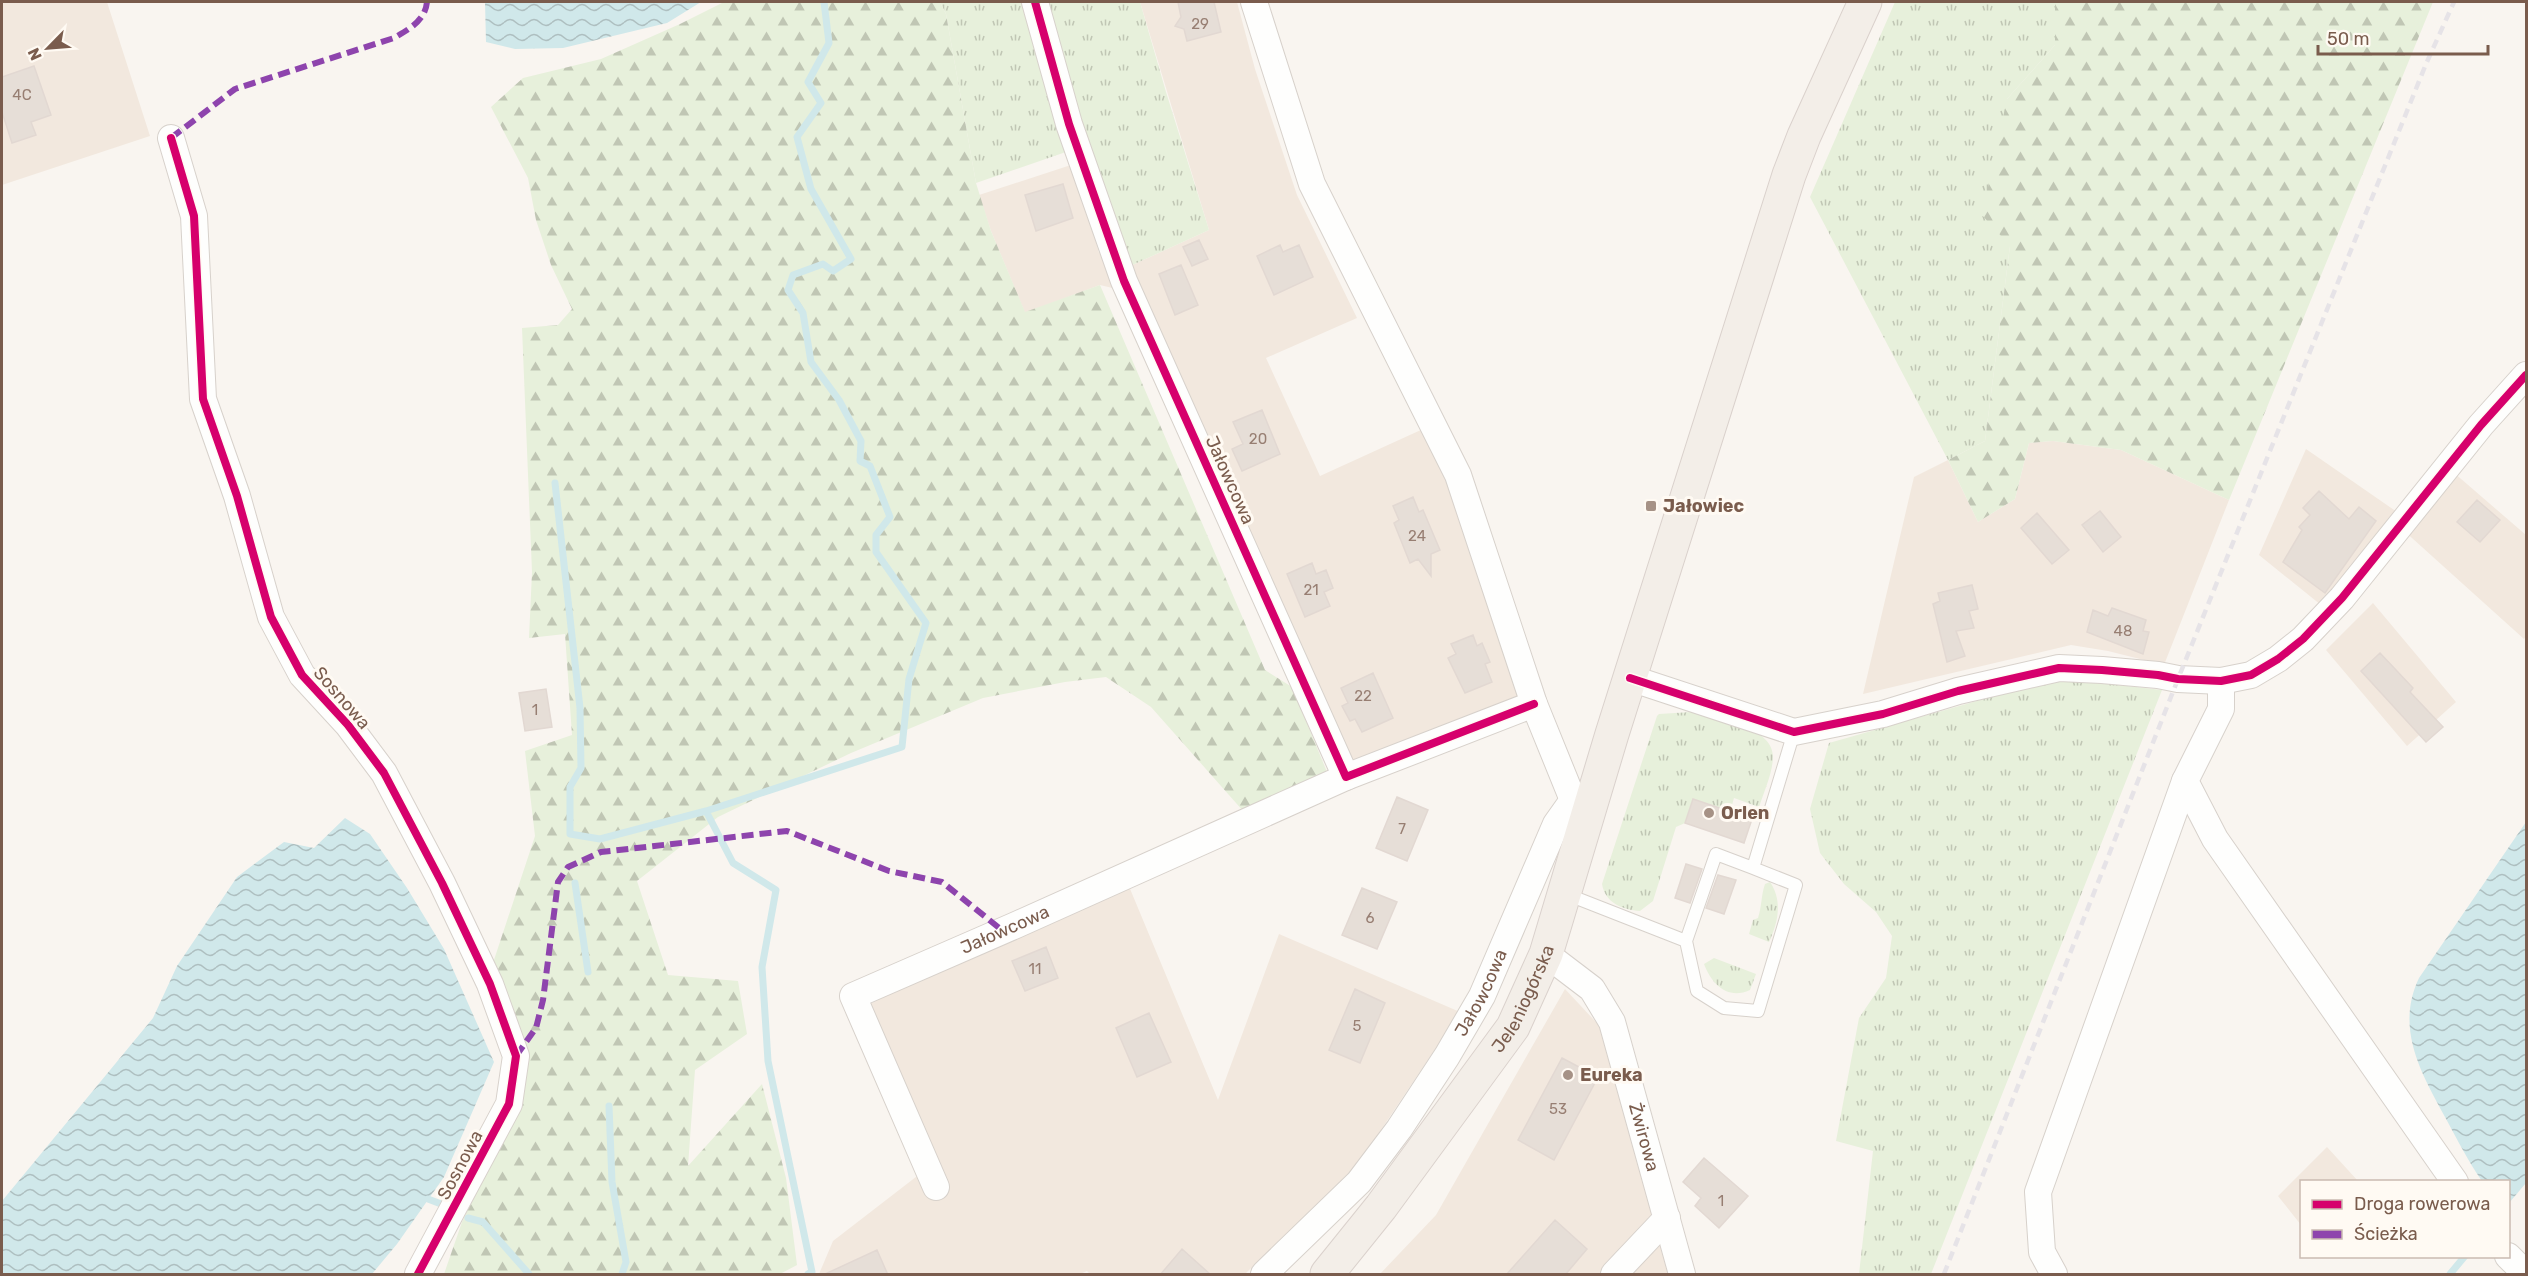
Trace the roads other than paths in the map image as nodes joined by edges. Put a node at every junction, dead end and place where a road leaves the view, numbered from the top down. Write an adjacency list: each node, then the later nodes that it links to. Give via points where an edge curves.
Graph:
1 (1035, 2): 10 (street, Jałowcowa, via 1069,124 1125,281)
2 (1254, 2): 8 (street, via 1312,184 1458,475)
3 (1865, 2): 6 (main road, Jeleniogórska, via 1789,175)
4 (171, 138): 22 (street, Sosnowa, via 195,216 203,399 237,496 271,617 302,675 348,725 384,773 490,984 516,1056 509,1104)
5 (2526, 375): 7 (street, via 2342,598 2303,639 2251,675)
6 (1630, 678): 9 (street); 12 (main road, Jeleniogórska)
7 (2221, 681): 9 (street, via 2059,668 1958,691 1883,714); 11 (street, via 2221,709)
8 (1534, 704): 10 (street, Jałowcowa); 12 (street)
9 (1794, 732): 13 (lane)
10 (1346, 777): 18 (street, Jałowcowa, via 853,996)
11 (2185, 781): 17 (street, via 2215,839); 21 (street, via 2038,1192)
12 (1581, 809): 14 (main road, Jeleniogórska); 23 (street, Jałowcowa, via 1556,824 1490,978 1448,1056 1399,1129 1359,1182)
13 (1754, 868): 15 (lane, via 1716,854); 15 (lane, via 1796,885 1758,1011 1724,1008 1696,992)
14 (1565, 893): 15 (lane); 16 (main road, Jeleniogórska)
15 (1686, 941)
16 (1546, 954): 19 (street, Żwirowa, via 1592,989 1612,1022); 24 (main road, Jeleniogórska, via 1513,1027)
17 (2454, 1180)
18 (936, 1187)
19 (1667, 1218): 25 (street); 26 (street, Żwirowa)
20 (2510, 1258): 28 (street)
21 (2039, 1263): 27 (street)
22 (418, 1275)
23 (1264, 1275)
24 (1327, 1275)
25 (1614, 1275)
26 (1682, 1275)
27 (2055, 1275)
28 (2526, 1275)

